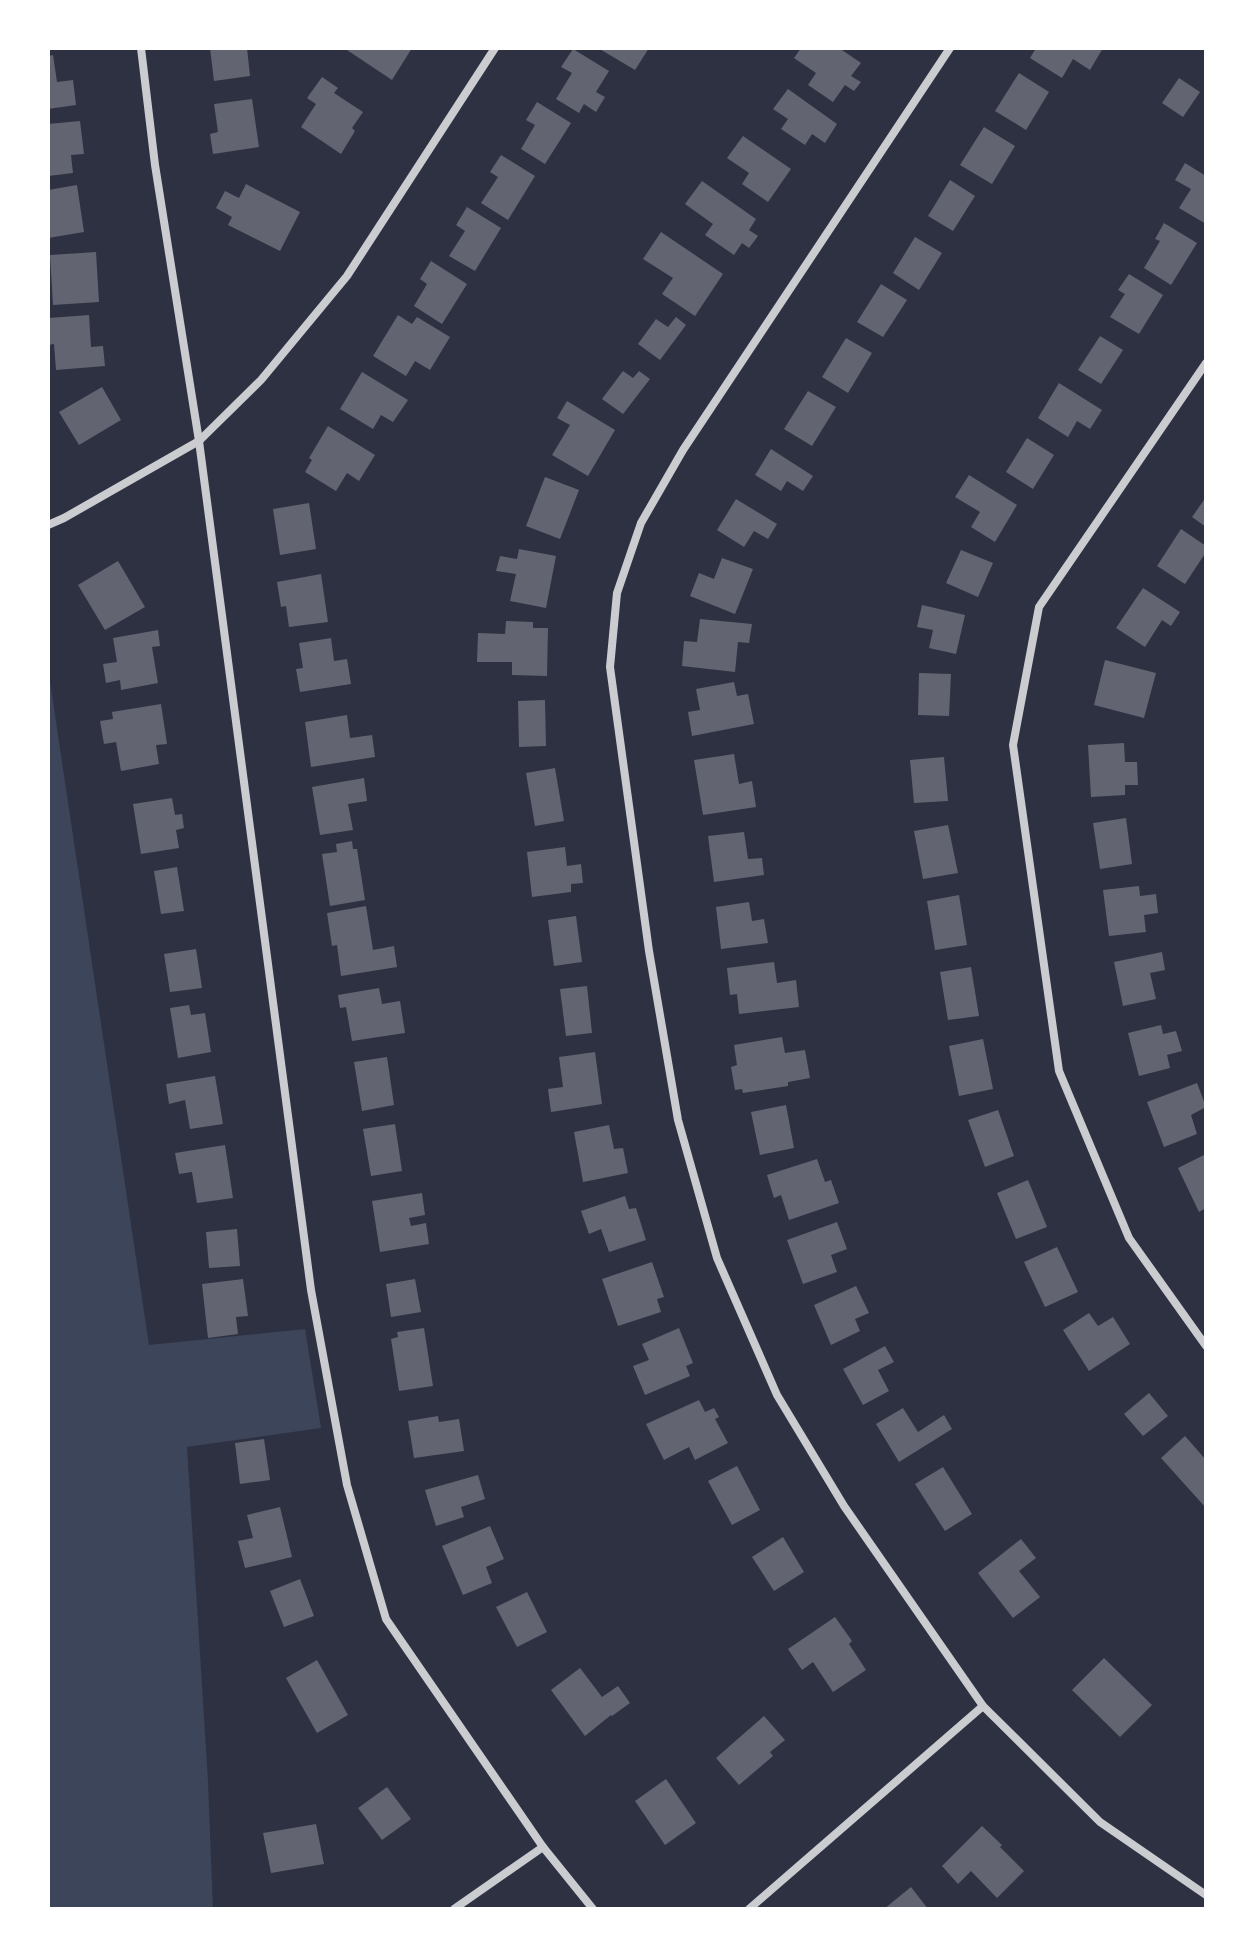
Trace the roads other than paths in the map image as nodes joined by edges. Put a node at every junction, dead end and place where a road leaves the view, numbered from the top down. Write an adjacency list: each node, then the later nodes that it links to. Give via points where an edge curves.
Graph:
1 (141, 48): 5 (street)
2 (495, 48): 5 (street, via 347,276 261,380)
3 (950, 48): 8 (street, via 683,450 641,523 617,593 610,667 678,1120 717,1258 777,1395 844,1506)
4 (1206, 363): 7 (street, via 1039,607 1013,745 1059,1071 1129,1238)
5 (199, 441): 6 (street); 9 (street, via 311,1290 347,1485 386,1619)
6 (48, 525)
7 (1206, 1346)
8 (983, 1706): 10 (street, via 1100,1822); 13 (street)
9 (543, 1847): 11 (street); 12 (street)
10 (1206, 1895)
11 (454, 1909)
12 (593, 1909)
13 (749, 1909)

